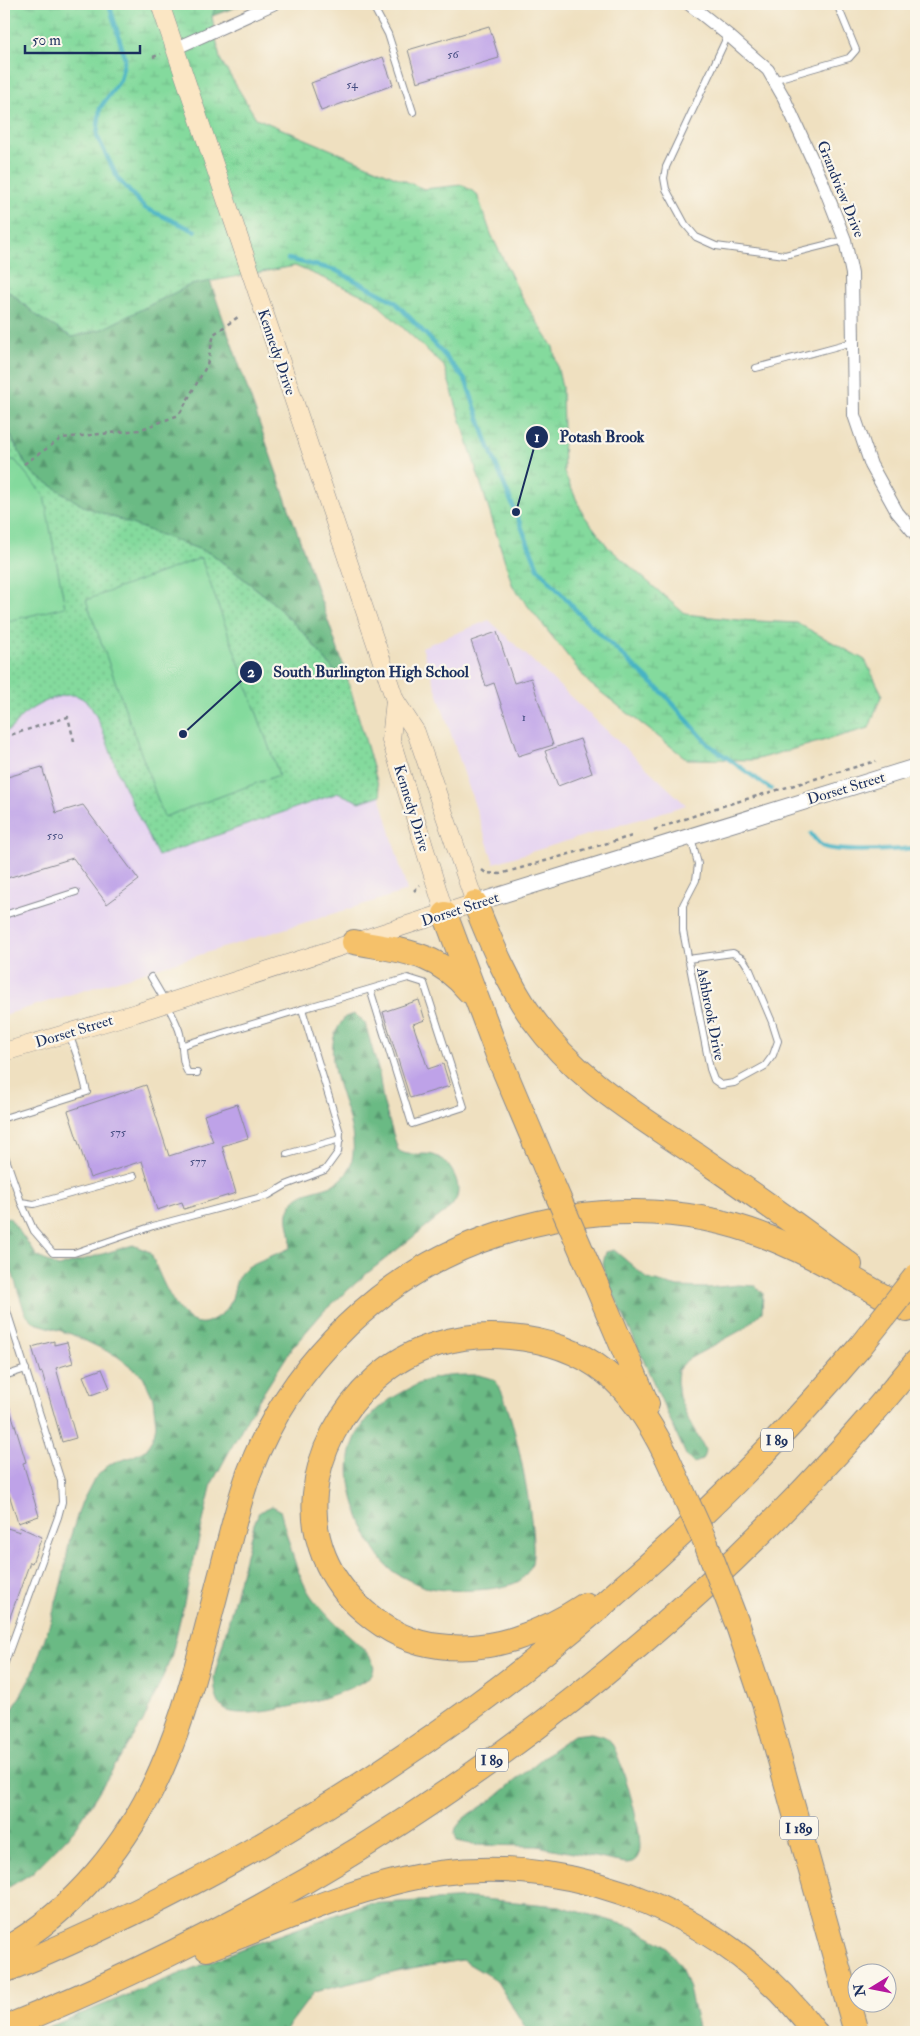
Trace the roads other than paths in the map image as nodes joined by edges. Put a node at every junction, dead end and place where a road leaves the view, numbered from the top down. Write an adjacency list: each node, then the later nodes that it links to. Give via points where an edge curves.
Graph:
1 (160, 4): 7 (main road, Kennedy Drive)
2 (273, 4): 7 (street)
3 (372, 4): 9 (lane, via 388,34)
4 (689, 4): 6 (street, Grandview Drive)
5 (837, 4): 8 (lane, via 856,50 849,58)
6 (728, 35): 8 (street, Grandview Drive, via 768,70); 10 (lane, via 666,167 666,189 685,224 696,237 716,246 785,254)
7 (174, 49): 14 (main road, Kennedy Drive)
8 (774, 80): 10 (street, Grandview Drive, via 822,181)
9 (413, 112)
10 (845, 240): 11 (street, Grandview Drive, via 852,274)
11 (854, 342): 12 (lane); 13 (street, Grandview Drive, via 854,415 871,465 897,512)
12 (756, 368)
13 (916, 535)
14 (394, 700): 18 (main road, Kennedy Drive, via 416,732); 19 (main road, Kennedy Drive, via 391,740)
15 (916, 767): 16 (street, Dorset Street)
16 (690, 836): 18 (street, Dorset Street); 22 (lane, Ashbrook Drive, via 698,864 696,880 683,905)
17 (76, 892): 20 (lane)
18 (476, 903): 19 (main road, Dorset Street); 40 (highway, via 498,956 526,1008 579,1071 631,1112 819,1241)
19 (445, 914): 21 (main road, Dorset Street); 26 (highway)
20 (4, 915)
21 (354, 942): 25 (main road, Dorset Street); 26 (highway, via 441,964 464,984)
22 (688, 959): 22 (lane, Ashbrook Drive, via 710,1070 714,1080 721,1085 734,1083 765,1066 773,1055 778,1041 772,1022 743,959 733,953)
23 (151, 977): 25 (lane)
24 (370, 989): 24 (lane, via 408,978 424,983 464,1107 412,1124); 27 (lane)
25 (167, 1003): 28 (main road, Dorset Street); 29 (lane)
26 (479, 1007): 44 (highway, bridge)
27 (302, 1009): 29 (lane); 33 (lane)
28 (68, 1033): 30 (main road, Dorset Street); 32 (lane, via 87,1092)
29 (183, 1046): 31 (lane, via 184,1067 188,1073)
30 (4, 1052)
31 (197, 1073)
32 (4, 1118)
33 (340, 1139): 35 (lane); 37 (lane, via 338,1152 325,1170 269,1195 153,1226 74,1253 53,1252 34,1231)
34 (4, 1153): 37 (lane)
35 (287, 1154)
36 (134, 1176): 37 (lane, via 34,1204)
37 (21, 1202)
38 (916, 1276): 45 (highway, I 89, bridge, via 859,1348 767,1451)
39 (4, 1302): 42 (lane)
40 (912, 1313): 47 (highway, via 768,1237 728,1224 657,1213 606,1212 517,1228 445,1256 396,1286 354,1320 319,1356 286,1400 258,1451 241,1498 179,1723 140,1812 116,1849 73,1898)
41 (916, 1362): 49 (highway, I 89, via 806,1486 719,1572 615,1664 510,1746 402,1821 287,1892 172,1954)
42 (26, 1369): 43 (lane); 46 (lane, via 61,1482 62,1502)
43 (4, 1376)
44 (666, 1455): 45 (highway, via 650,1423 628,1392 584,1357 557,1346 514,1337 486,1335 445,1342 418,1351 380,1375 339,1421 325,1448 316,1477 314,1506 318,1537 338,1582 372,1618 411,1640 456,1647 490,1645 558,1621 589,1602); 52 (highway, I 189, bridge, via 705,1542 764,1702)
45 (690, 1526): 48 (highway, I 89, via 608,1600 524,1669 346,1794 158,1900)
46 (4, 1665)
47 (4, 1950)
48 (4, 1971)
49 (81, 1996): 50 (highway, I 89); 51 (highway, via 380,1885 440,1873 507,1870 595,1884 638,1898 679,1917 752,1966)
50 (4, 2028)
51 (815, 2032)
52 (856, 2032)

